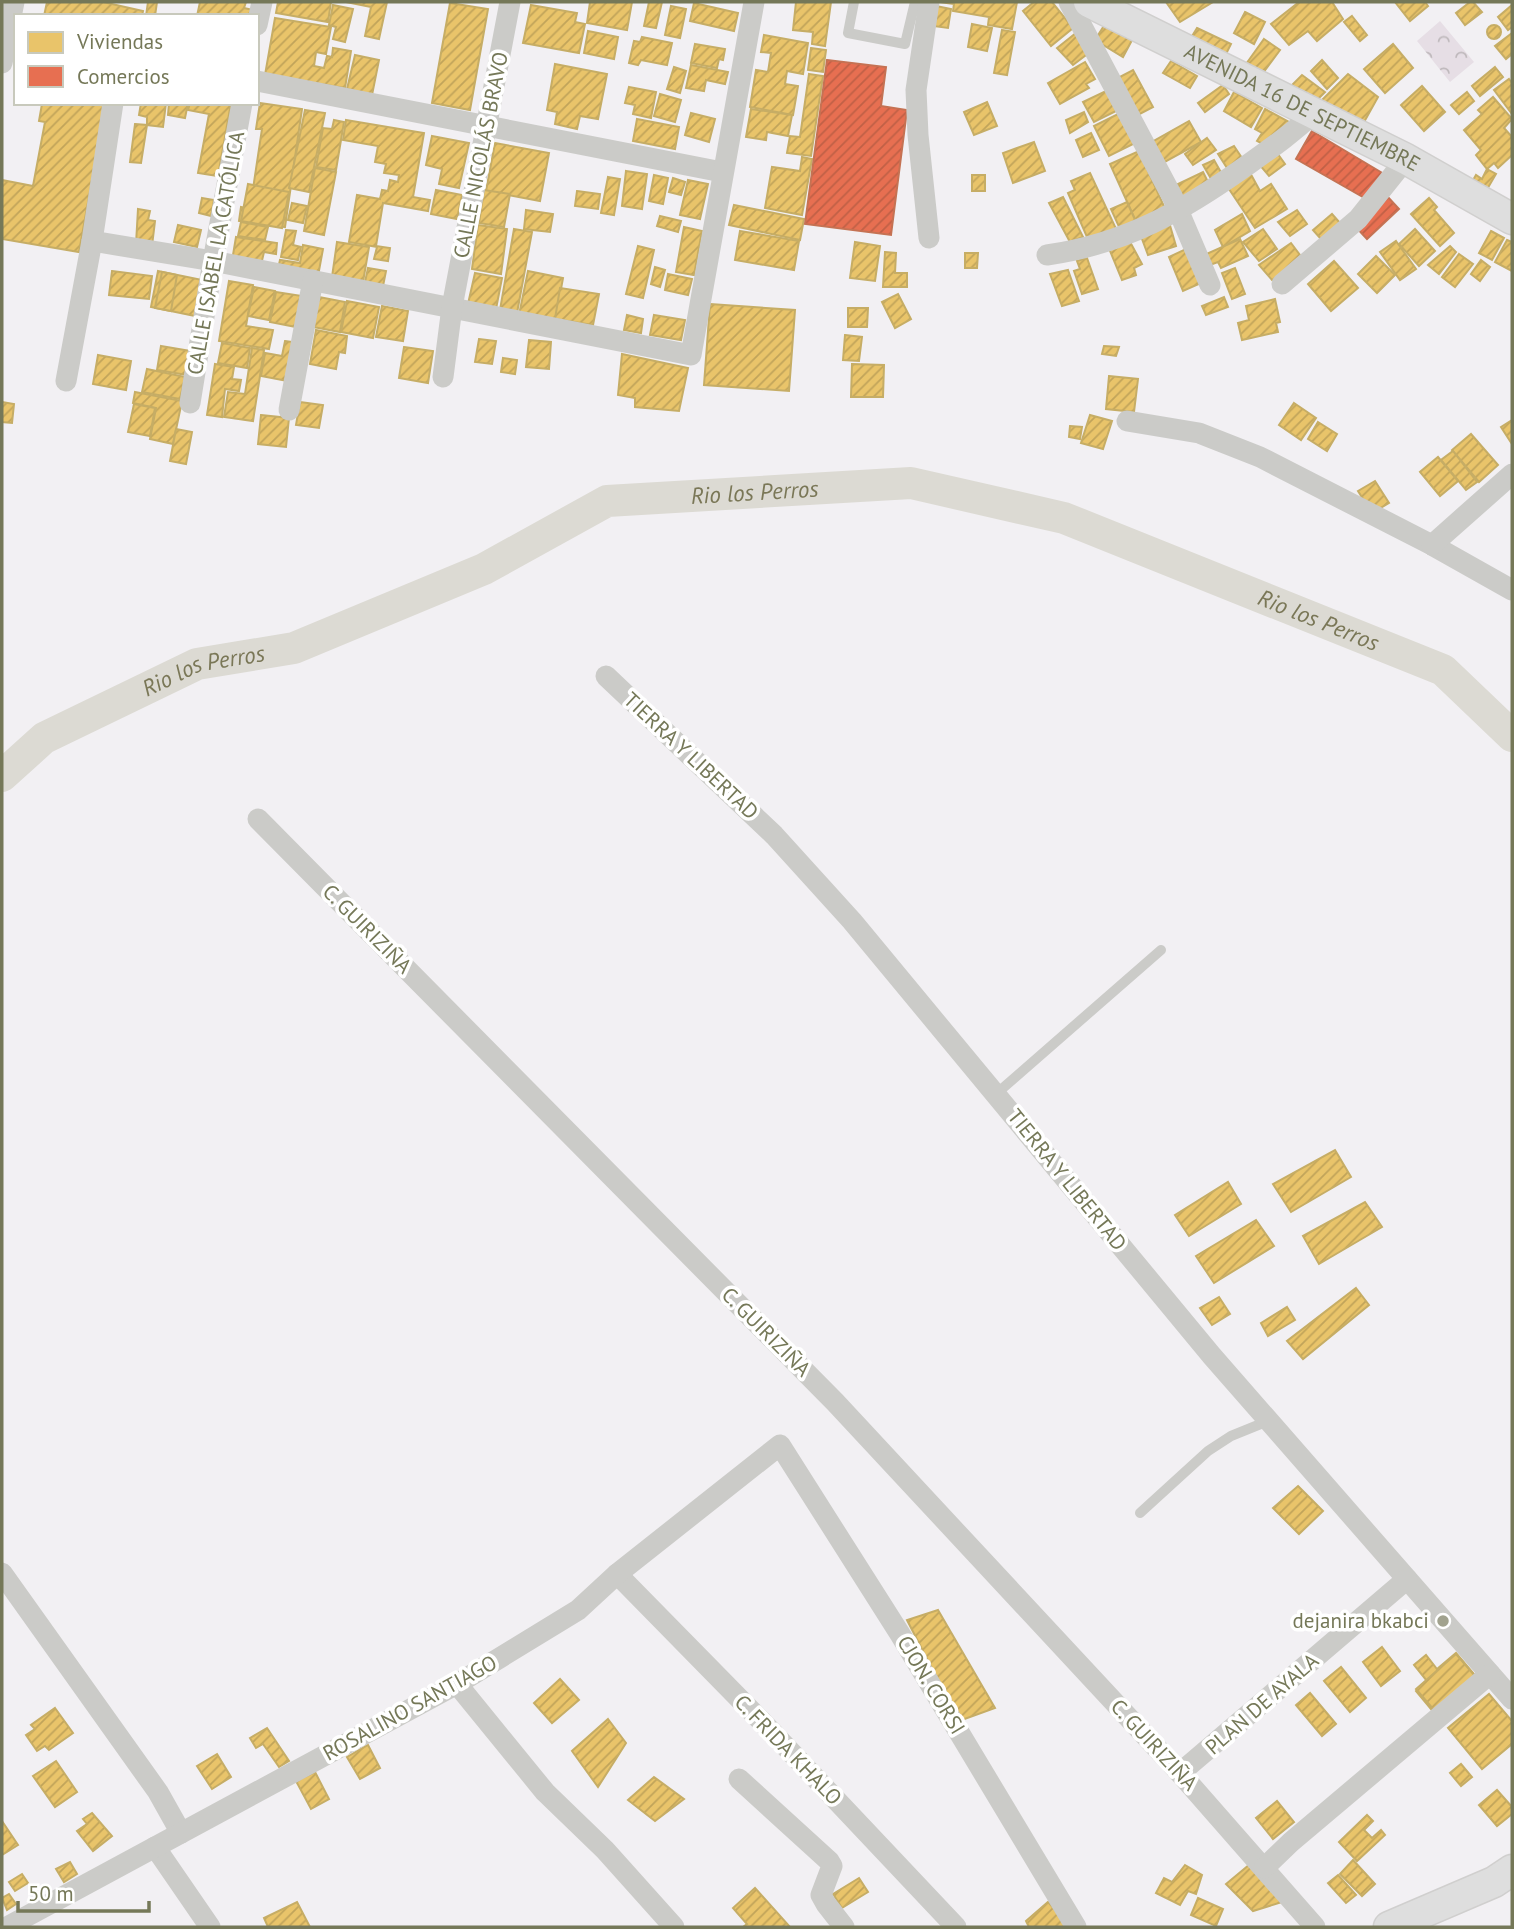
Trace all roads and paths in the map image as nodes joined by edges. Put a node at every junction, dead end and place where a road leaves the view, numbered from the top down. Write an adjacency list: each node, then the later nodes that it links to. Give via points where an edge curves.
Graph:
1 (14, 2): 9 (street)
2 (510, 2): 14 (street, CALLE NICOLÁS BRAVO)
3 (754, 2): 16 (street)
4 (854, 2): 5 (lane, via 848,33 905,44)
5 (915, 2)
6 (929, 2): 19 (street, via 916,90)
7 (1069, 2): 17 (street)
8 (1089, 2): 13 (street, AVENIDA 16 DE SEPTIEMBRE)
9 (8, 49)
10 (259, 81): 14 (street)
11 (113, 105): 20 (street)
12 (242, 105): 22 (street, CALLE ISABEL LA CATÓLICA)
13 (1314, 113): 15 (street, AVENIDA 16 DE SEPTIEMBRE); 17 (street, via 1294,132)
14 (488, 125): 16 (street); 26 (street, CALLE NICOLÁS BRAVO)
15 (1406, 159): 18 (street, AVENIDA 16 DE SEPTIEMBRE); 24 (street, via 1358,219)
16 (722, 173): 26 (street, via 691,355)
17 (1178, 212): 21 (street, via 1097,245); 25 (street)
18 (1512, 219)
19 (929, 238)
20 (92, 241): 22 (street); 28 (street)
21 (1047, 255)
22 (213, 261): 23 (street); 29 (street, CALLE ISABEL LA CATÓLICA)
23 (313, 280): 26 (street); 30 (street)
24 (1282, 284)
25 (1210, 285)
26 (452, 307): 27 (street, CALLE NICOLÁS BRAVO)
27 (443, 377)
28 (66, 381)
29 (190, 403)
30 (289, 410)
31 (1127, 421): 33 (street, via 1199,433 1236,447)
32 (1512, 474): 33 (street)
33 (1432, 545): 34 (street)
34 (1512, 590)
35 (606, 676): 38 (street, TIERRA Y LIBERTAD, via 774,835)
36 (258, 819): 48 (street, C. GUIRIZIÑA, via 835,1402)
37 (1161, 950): 38 (lane)
38 (996, 1094): 39 (street, TIERRA Y LIBERTAD)
39 (1268, 1421): 41 (lane, via 1208,1451); 44 (street, TIERRA Y LIBERTAD)
40 (780, 1445): 43 (street, ROSALINO SANTIAGO); 59 (street, CJON. CORSI)
41 (1140, 1513)
42 (2, 1573): 50 (street, via 158,1792)
43 (617, 1574): 46 (street, ROSALINO SANTIAGO, via 578,1610); 58 (street, C. FRIDA KHALO)
44 (1407, 1579): 45 (street, TIERRA Y LIBERTAD); 48 (street, PLAN DE AYALA)
45 (1490, 1674): 47 (street, TIERRA Y LIBERTAD); 52 (street)
46 (457, 1684): 50 (street, ROSALINO SANTIAGO); 56 (street, via 545,1792)
47 (1512, 1699)
48 (1180, 1773): 52 (street, C. GUIRIZIÑA)
49 (739, 1780): 57 (street, via 829,1861 832,1866 821,1895)
50 (181, 1833): 51 (street, ROSALINO SANTIAGO)
51 (155, 1847): 54 (street, ROSALINO SANTIAGO); 55 (street)
52 (1260, 1864): 60 (street, C. GUIRIZIÑA)
53 (1512, 1870): 61 (street)
54 (9, 1927)
55 (210, 1927)
56 (674, 1927)
57 (844, 1927)
58 (956, 1927)
59 (1076, 1927)
60 (1315, 1927)
61 (1389, 1927)

